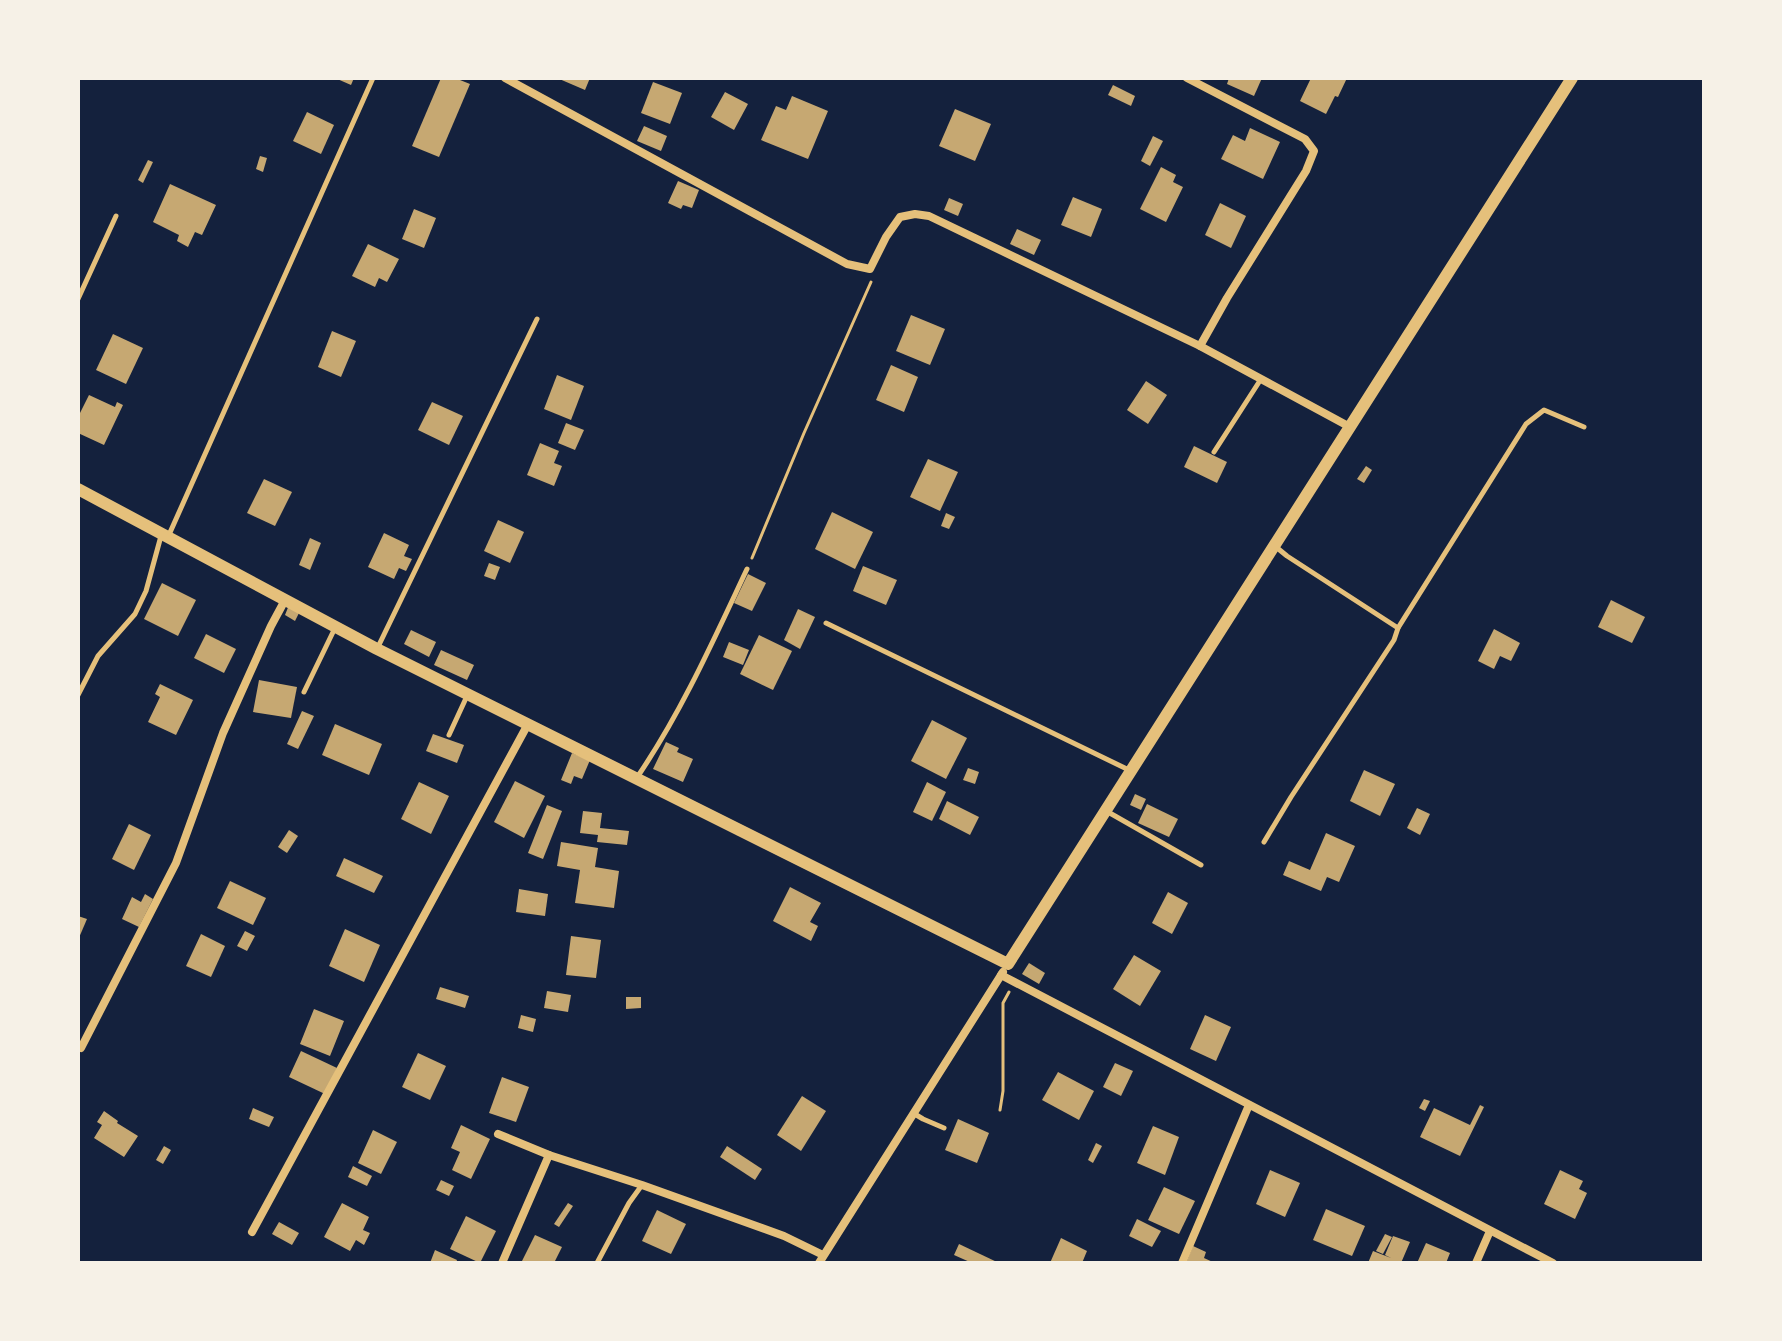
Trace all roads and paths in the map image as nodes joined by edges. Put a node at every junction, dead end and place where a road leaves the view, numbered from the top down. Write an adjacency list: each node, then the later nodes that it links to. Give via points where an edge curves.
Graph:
1 (373, 78): 15 (lane)
2 (505, 78): 6 (street, via 847,264)
3 (1187, 78): 9 (street, via 1305,139 1314,151)
4 (1572, 78): 11 (street)
5 (116, 216): 7 (lane)
6 (870, 269): 9 (street, via 900,217 929,216); 17 (path, via 872,284)
7 (78, 299)
8 (537, 319): 22 (lane)
9 (1200, 346): 10 (street)
10 (1261, 379): 11 (street); 13 (lane)
11 (1350, 427): 16 (street)
12 (1584, 427): 21 (lane, via 1544,410 1526,424)
13 (1214, 452)
14 (78, 489): 15 (street)
15 (165, 535): 18 (street); 25 (lane, via 135,614 98,656)
16 (1274, 546): 21 (lane); 28 (street)
17 (747, 569): 29 (lane, via 692,685)
18 (285, 600): 20 (street); 35 (street, via 223,733 176,863)
19 (826, 623): 28 (lane)
20 (335, 627): 22 (street); 23 (lane)
21 (1398, 628): 31 (lane)
22 (377, 649): 24 (street)
23 (304, 692)
24 (468, 694): 26 (street); 27 (lane)
25 (78, 695)
26 (528, 724): 29 (street); 44 (street)
27 (449, 735)
28 (1131, 771): 30 (street)
29 (636, 779): 33 (street)
30 (1106, 810): 32 (lane); 33 (street)
31 (1264, 842)
32 (1201, 865)
33 (1005, 970): 34 (street); 38 (street)
34 (1014, 982): 36 (street); 37 (path, via 1003,1003)
35 (81, 1048)
36 (1249, 1105): 43 (street); 48 (street)
37 (1000, 1110)
38 (913, 1113): 39 (lane); 45 (street)
39 (944, 1128)
40 (498, 1134): 41 (street)
41 (549, 1155): 42 (street); 46 (street)
42 (642, 1185): 45 (street, via 784,1236); 47 (lane)
43 (1490, 1231): 49 (street); 50 (street)
44 (252, 1232)
45 (821, 1259)
46 (502, 1263)
47 (597, 1263)
48 (1182, 1263)
49 (1476, 1263)
50 (1553, 1263)

